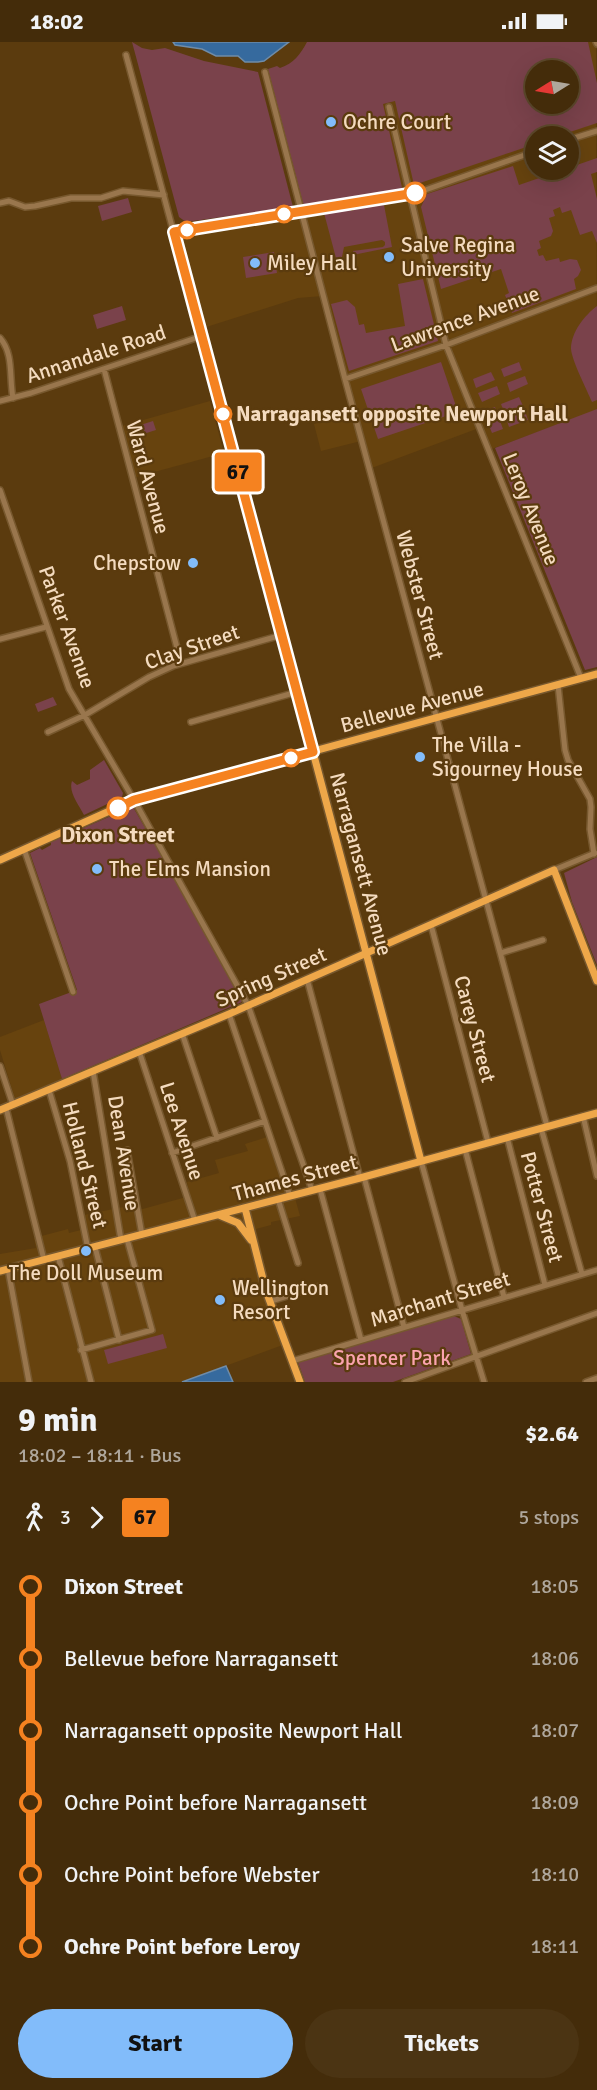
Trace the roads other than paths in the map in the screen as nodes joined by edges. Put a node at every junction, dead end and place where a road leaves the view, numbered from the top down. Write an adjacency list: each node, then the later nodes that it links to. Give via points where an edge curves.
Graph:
1 (126, 54): 7 (street, Narragansett Avenue)
2 (265, 72): 10 (street, Webster Street)
3 (389, 107): 8 (street, Leroy Avenue)
4 (597, 131): 5 (street)
5 (579, 137)
6 (525, 155): 8 (street)
7 (164, 195): 9 (street, via 123,191 98,199 71,198 25,207 9,201); 11 (street, Narragansett Avenue)
8 (411, 195): 10 (street); 15 (street, Leroy Avenue)
9 (0, 203)
10 (300, 211): 11 (street); 17 (street, Webster Street)
11 (174, 232): 13 (street, Narragansett Avenue)
12 (597, 288): 15 (street, Lawrence Avenue)
13 (202, 336): 16 (street, Annandale Road); 22 (street, Narragansett Avenue)
14 (0, 338): 18 (street, via 9,354)
15 (446, 345): 17 (street, Lawrence Avenue); 26 (street, Leroy Avenue)
16 (104, 369): 18 (street, Annandale Road); 24 (street, Ward Avenue)
17 (345, 380): 30 (street, Webster Street)
18 (13, 398): 19 (street, Annandale Road)
19 (0, 401)
20 (0, 490): 21 (street, Parker Avenue)
21 (46, 627): 23 (street); 29 (street, Parker Avenue, via 69,689)
22 (282, 635): 24 (street, Clay Street); 28 (street, Narragansett Avenue)
23 (0, 639)
24 (181, 663): 29 (street, Clay Street)
25 (597, 674): 26 (main road, Bellevue Avenue)
26 (581, 678): 27 (main road, Bellevue Avenue)
27 (558, 685): 30 (main road, Bellevue Avenue); 36 (street, via 565,750 590,799 590,829)
28 (297, 692): 31 (street); 33 (street, Narragansett Avenue)
29 (85, 715): 32 (street, Clay Street); 34 (street, Parker Avenue)
30 (436, 718): 33 (main road, Bellevue Avenue); 39 (street, Webster Street)
31 (191, 722)
32 (48, 732)
33 (313, 752): 34 (main road, Bellevue Avenue); 42 (main road, Narragansett Avenue)
34 (134, 800): 35 (main road, Bellevue Avenue); 47 (street)
35 (24, 849): 37 (main road, Bellevue Avenue); 46 (street)
36 (596, 853): 38 (street)
37 (0, 860)
38 (554, 870): 39 (main road, Spring Street); 45 (main road)
39 (487, 900): 40 (main road, Spring Street); 43 (street, Webster Street)
40 (431, 925): 42 (main road, Spring Street); 61 (street, Carey Street)
41 (543, 940): 43 (street)
42 (367, 953): 44 (main road, Spring Street); 65 (main road, Narragansett Avenue)
43 (501, 953): 58 (street, Webster Street)
44 (307, 979): 47 (main road, Spring Street); 67 (street)
45 (597, 981)
46 (73, 992)
47 (249, 1005): 48 (main road, Spring Street); 68 (street)
48 (229, 1014): 49 (main road, Spring Street); 57 (street)
49 (182, 1033): 50 (main road, Spring Street); 60 (street)
50 (139, 1051): 52 (main road, Spring Street); 64 (street, Lee Avenue)
51 (0, 1066): 54 (street)
52 (93, 1071): 53 (main road, Spring Street); 75 (street, Dean Avenue)
53 (49, 1090): 54 (main road, Spring Street); 77 (street, Holland Street)
54 (6, 1108): 79 (street)
55 (597, 1113): 56 (main road, Thames Street)
56 (583, 1116): 58 (main road, Thames Street); 66 (street)
57 (265, 1121): 60 (street); 69 (street)
58 (544, 1127): 59 (main road, Thames Street); 83 (street, Webster Street)
59 (507, 1137): 61 (main road, Thames Street); 84 (street, Potter Street)
60 (216, 1138): 64 (street)
61 (488, 1142): 62 (main road, Thames Street)
62 (465, 1149): 65 (main road, Thames Street); 86 (street)
63 (127, 1150): 74 (street)
64 (172, 1153): 73 (street, Lee Avenue)
65 (421, 1161): 67 (main road, Thames Street); 88 (street)
66 (597, 1176)
67 (362, 1178): 68 (main road, Thames Street); 90 (street)
68 (316, 1189): 69 (main road, Thames Street); 92 (street)
69 (290, 1196): 70 (main road, Thames Street)
70 (278, 1199): 71 (main road, Thames Street); 80 (street)
71 (245, 1208): 72 (main road, Thames Street); 76 (main road)
72 (219, 1215): 73 (main road, Thames Street); 76 (main road, via 238,1223)
73 (195, 1221): 74 (main road, Thames Street)
74 (142, 1235): 75 (main road, Thames Street)
75 (124, 1239): 77 (main road, Thames Street); 91 (street, Dean Avenue, via 152,1330)
76 (254, 1245): 87 (main road)
77 (92, 1248): 78 (main road, Thames Street); 91 (street, Holland Street)
78 (58, 1256): 79 (main road, Thames Street); 93 (street)
79 (44, 1260): 81 (main road, Thames Street)
80 (298, 1263)
81 (4, 1270): 97 (street)
82 (597, 1270): 83 (street, Marchant Street)
83 (582, 1274): 84 (street, Marchant Street)
84 (545, 1285): 86 (street, Marchant Street)
85 (320, 1286): 87 (street)
86 (504, 1297): 88 (street, Marchant Street)
87 (270, 1301): 95 (main road)
88 (462, 1310): 90 (street, Marchant Street); 94 (street)
89 (597, 1313): 94 (street)
90 (405, 1327): 92 (street, Marchant Street)
91 (118, 1340): 93 (street)
92 (361, 1340): 95 (street, Marchant Street)
93 (81, 1350): 98 (street)
94 (476, 1356): 100 (street); 101 (street)
95 (292, 1361): 99 (main road)
96 (597, 1378): 102 (street)
97 (29, 1382)
98 (91, 1382)
99 (300, 1382)
100 (405, 1382)
101 (484, 1382)
102 (586, 1382)

